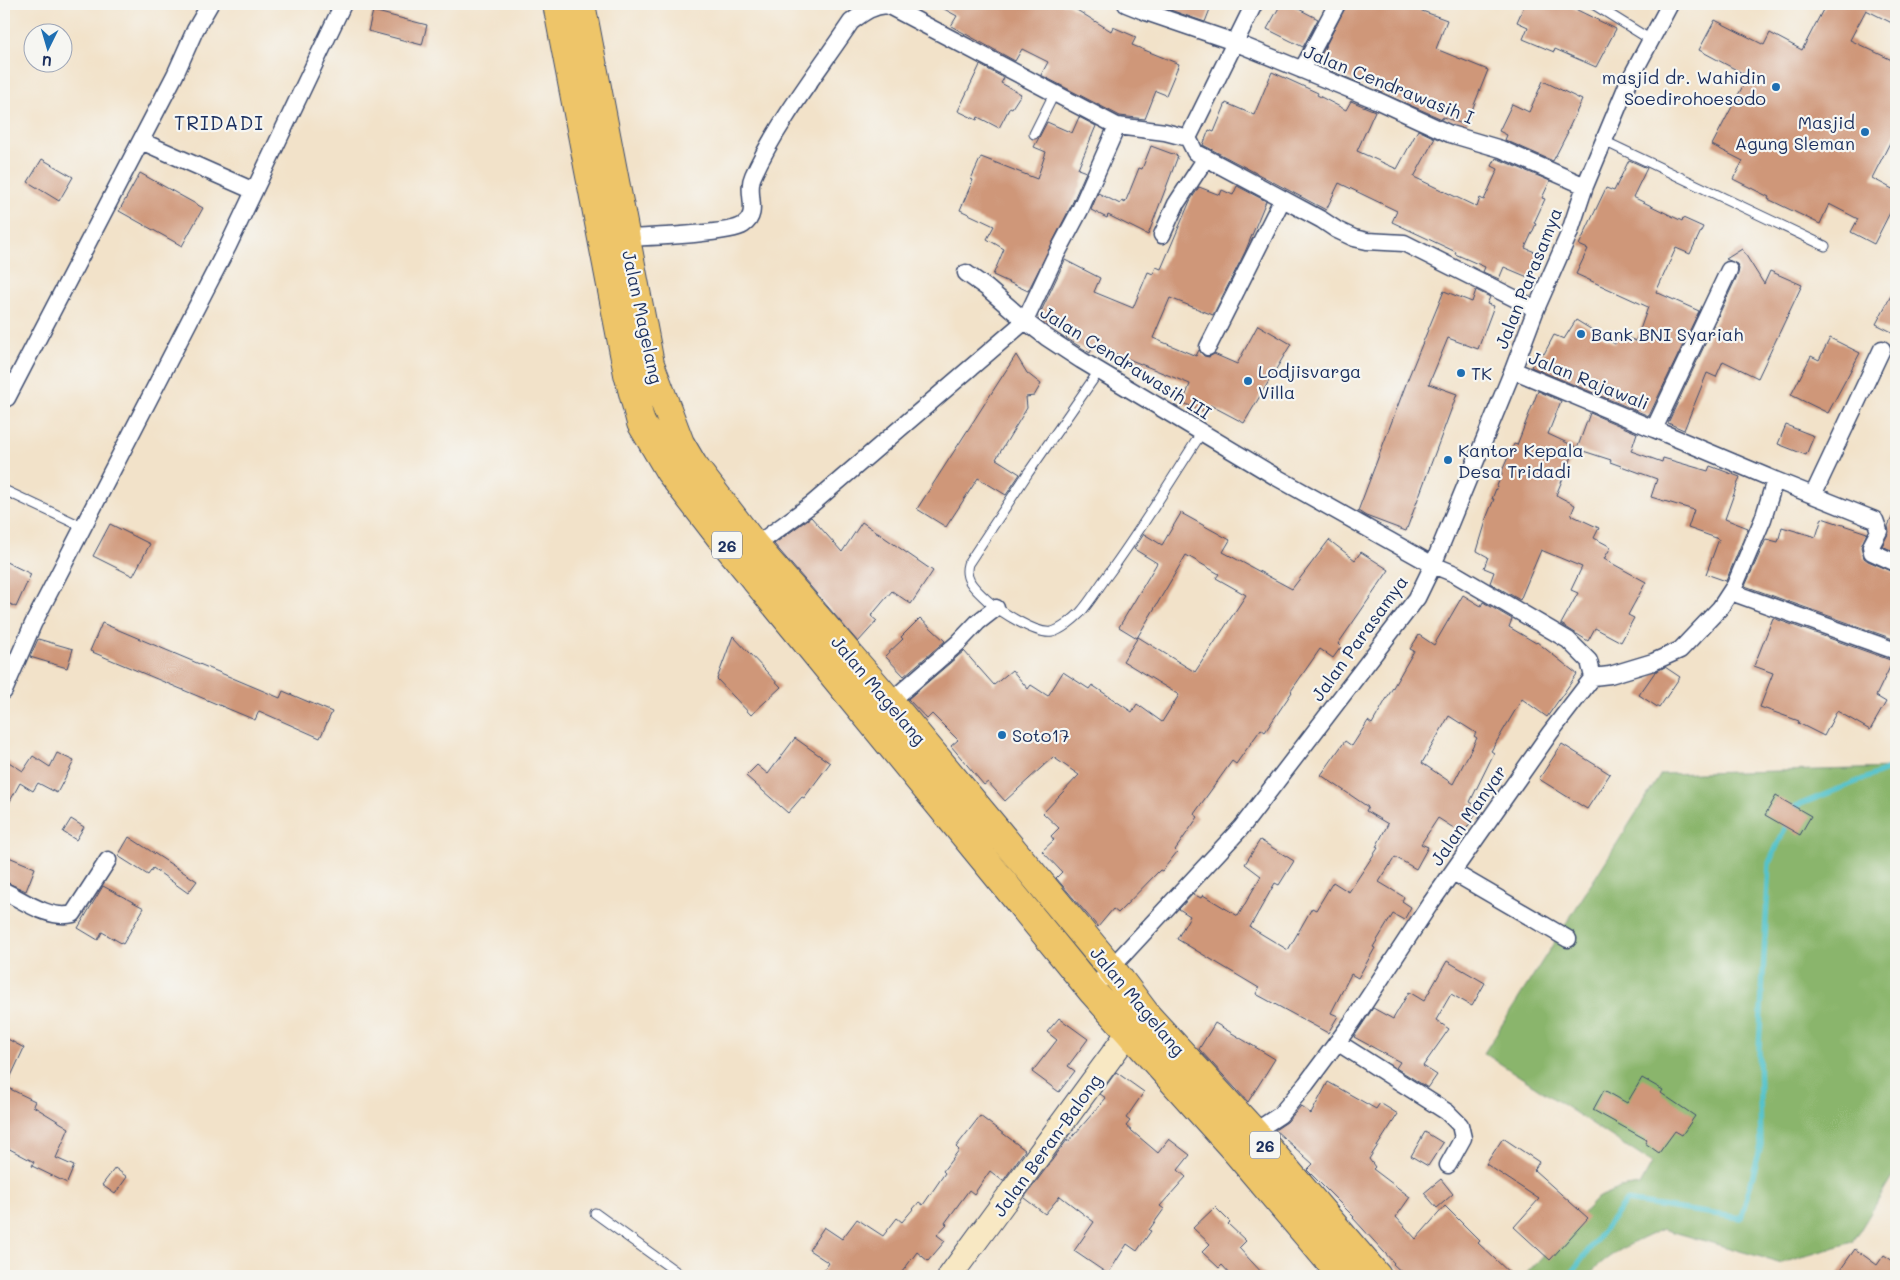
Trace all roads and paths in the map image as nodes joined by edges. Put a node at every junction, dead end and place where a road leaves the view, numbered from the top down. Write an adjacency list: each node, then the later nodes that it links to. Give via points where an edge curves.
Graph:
1 (210, 4): 17 (street)
2 (343, 4): 21 (street)
3 (557, 4): 55 (highway, Jalan Magelang / 26, via 628,374 641,423 670,472 721,538)
4 (581, 4): 24 (highway, Jalan Magelang / 26)
5 (1126, 4): 11 (street, Jalan Cendrawasih I)
6 (1254, 4): 11 (street)
7 (1337, 4): 12 (street)
8 (1593, 4): 10 (lane)
9 (1670, 4): 10 (street, Jalan Parasamya)
10 (1650, 40): 18 (street, Jalan Parasamya)
11 (1234, 42): 12 (street, Jalan Cendrawasih I); 16 (street)
12 (1302, 70): 20 (street, Jalan Cendrawasih I, via 1450,134 1501,149)
13 (1054, 94): 14 (street); 15 (lane); 24 (street, via 887,5 875,6 851,22 778,130 752,178 751,218 741,226 716,231)
14 (1117, 126): 16 (street); 29 (street)
15 (1034, 134)
16 (1188, 138): 19 (street, via 1195,152)
17 (141, 141): 21 (street); 34 (street)
18 (1604, 141): 20 (street, Jalan Parasamya); 25 (lane)
19 (1206, 158): 22 (street); 23 (street, via 1176,204)
20 (1585, 186): 28 (street, Jalan Parasamya, via 1569,234)
21 (254, 191): 40 (street)
22 (1282, 200): 28 (street, via 1354,238 1404,243); 30 (street)
23 (1162, 235)
24 (626, 238): 41 (highway, Jalan Magelang / 26, via 650,364 670,421 693,465)
25 (1825, 246)
26 (1728, 270): 35 (street, Jalan Rajawali)
27 (966, 273): 29 (street)
28 (1536, 309): 32 (street, Jalan Parasamya)
29 (1025, 321): 33 (street, Jalan Cendrawasih III); 41 (street, Jalan Cendrawasih III, via 812,504)
30 (1208, 347)
31 (1882, 349): 39 (street)
32 (1513, 370): 35 (street, Jalan Rajawali); 43 (street, Jalan Parasamya)
33 (1099, 371): 36 (street, Jalan Cendrawasih III); 45 (lane, via 968,564 970,584)
34 (7, 398)
35 (1654, 429): 37 (street)
36 (1202, 432): 43 (street, Jalan Cendrawasih III, via 1276,478); 45 (lane, via 1080,613 1052,632 1032,628)
37 (1775, 480): 39 (street); 44 (street)
38 (4, 490): 40 (lane)
39 (1813, 495): 42 (street, via 1875,520 1879,531 1872,552)
40 (83, 527): 48 (street, via 33,624)
41 (755, 546): 49 (highway, Jalan Magelang / 26)
42 (1896, 563)
43 (1433, 565): 47 (street, via 1455,574 1568,640 1589,661); 54 (street, Jalan Parasamya, via 1417,598 1241,828)
44 (1731, 592): 46 (street); 47 (street, via 1680,650 1653,662)
45 (996, 608): 49 (street)
46 (1896, 651)
47 (1593, 677): 51 (street, Jalan Manyar)
48 (4, 691)
49 (890, 702): 54 (highway, Jalan Magelang / 26)
50 (108, 860): 52 (street, via 73,914 64,917)
51 (1453, 872): 53 (street); 57 (street, Jalan Manyar)
52 (4, 891)
53 (1568, 939)
54 (1110, 968): 55 (street, Jalan Parasamya); 56 (highway, Jalan Magelang / 26)
55 (1092, 991): 56 (highway, Jalan Magelang / 26)
56 (1139, 1025): 58 (highway, Jalan Magelang / 26); 62 (main road, Jalan Beran-Balong); 63 (highway, Jalan Magelang / 26, via 1235,1150)
57 (1337, 1042): 58 (street, Jalan Manyar, via 1280,1115); 59 (street, via 1447,1112 1460,1125 1463,1138)
58 (1254, 1132): 64 (highway, Jalan Magelang / 26)
59 (1448, 1165)
60 (595, 1213): 61 (lane)
61 (682, 1276)
62 (950, 1276)
63 (1342, 1276)
64 (1377, 1276)

